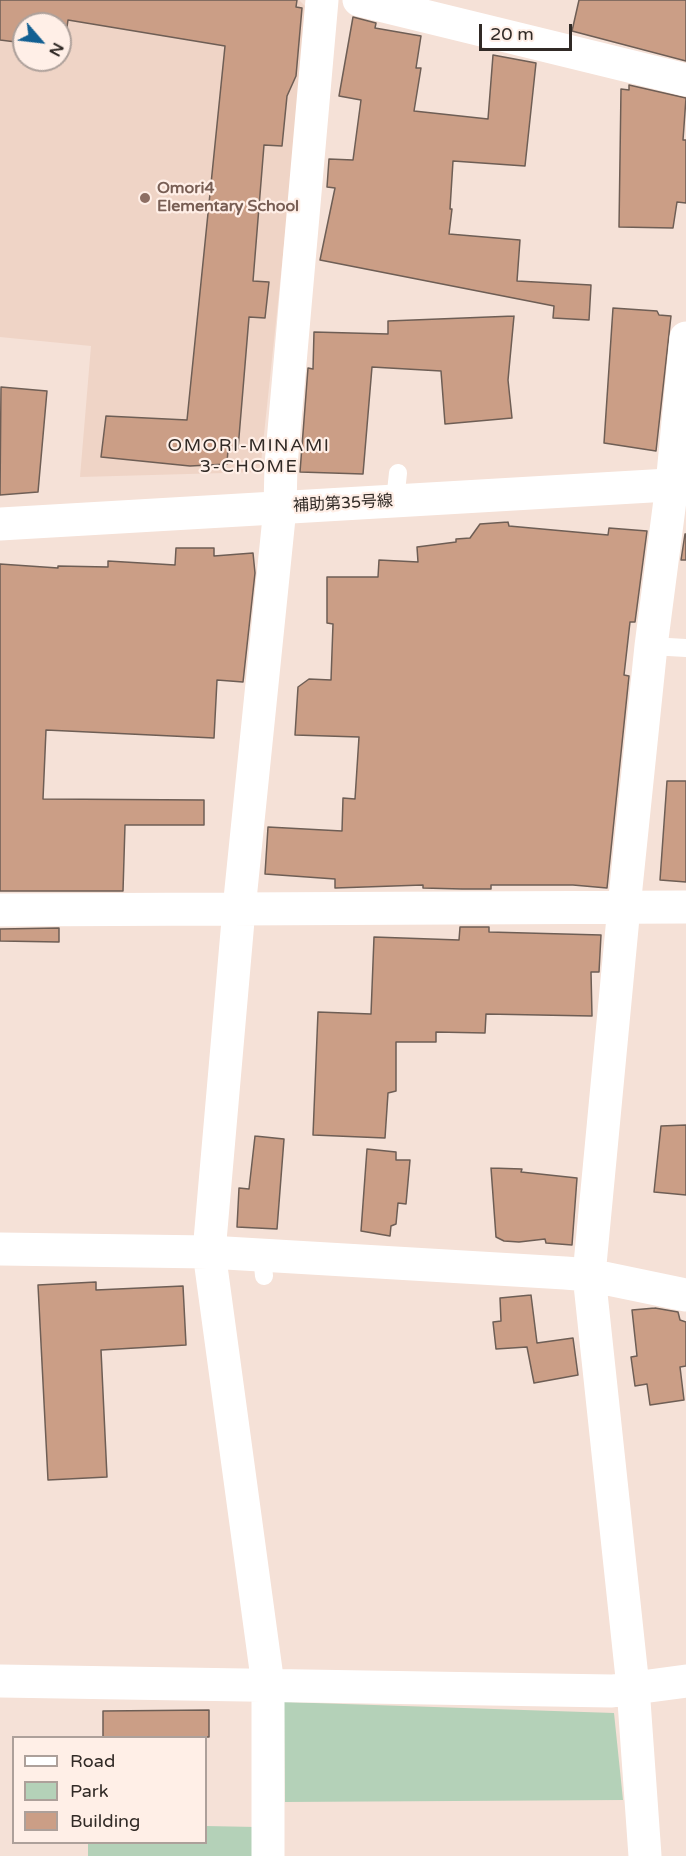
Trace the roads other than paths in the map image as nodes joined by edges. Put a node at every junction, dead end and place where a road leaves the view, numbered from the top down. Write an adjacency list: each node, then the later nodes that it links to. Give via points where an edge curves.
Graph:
1 (322, 0): 6 (street)
2 (359, 0): 3 (street)
3 (686, 80)
4 (686, 338): 5 (street)
5 (679, 484): 6 (street, 補助第35号線, via 396,487); 8 (street)
6 (280, 508): 7 (street, 補助第35号線); 12 (street, via 274,641 239,862)
7 (0, 524)
8 (651, 646): 9 (lane); 10 (street)
9 (686, 648)
10 (624, 907): 11 (street); 12 (street); 16 (street)
11 (686, 907)
12 (239, 909): 13 (street, via 171,904); 15 (street)
13 (0, 910)
14 (0, 1249): 15 (street)
15 (209, 1252): 16 (street, via 263,1266); 20 (street)
16 (589, 1275): 17 (street); 21 (street)
17 (686, 1295)
18 (0, 1681): 20 (street)
19 (686, 1681): 21 (street)
20 (268, 1685): 21 (street, via 612,1691); 22 (street)
21 (633, 1687): 23 (street)
22 (268, 1856)
23 (645, 1856)

